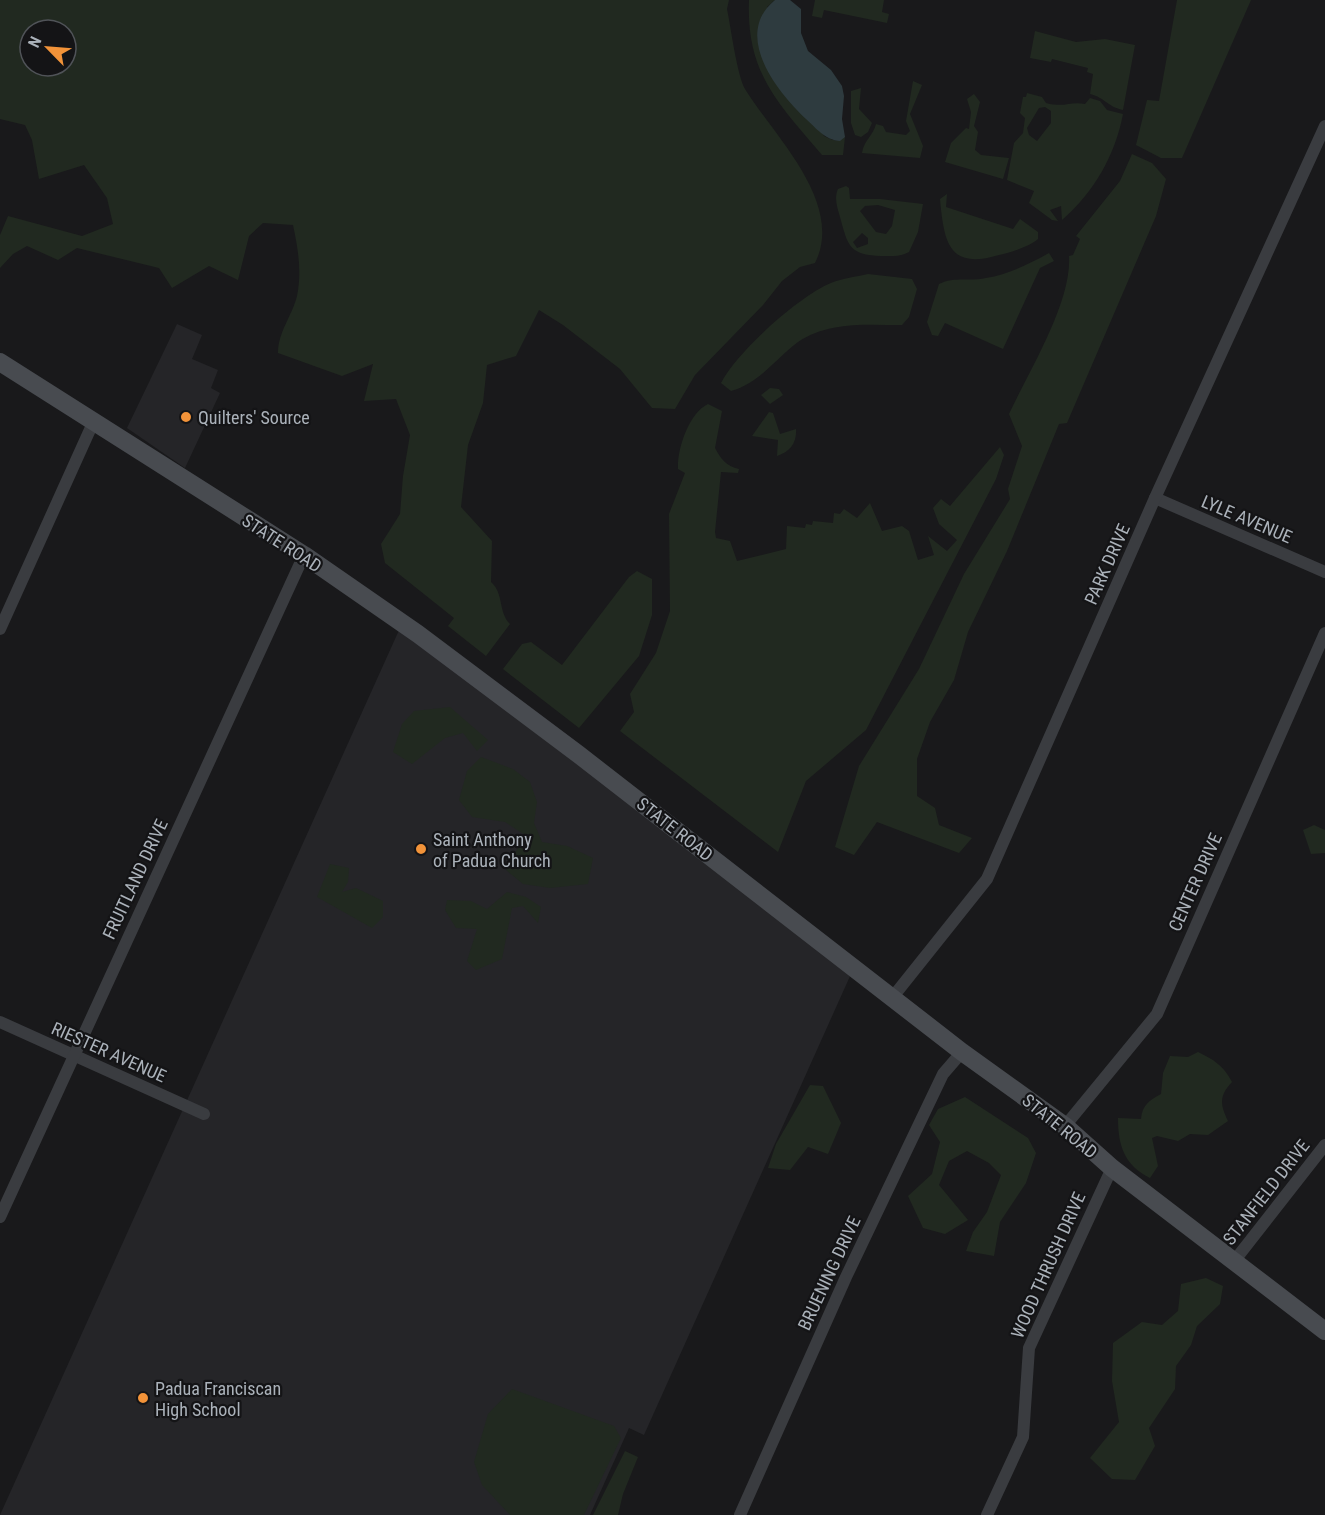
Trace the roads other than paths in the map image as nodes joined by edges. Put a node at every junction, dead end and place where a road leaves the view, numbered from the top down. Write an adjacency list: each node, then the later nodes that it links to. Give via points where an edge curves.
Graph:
1 (1325, 126): 4 (street, PARK DRIVE)
2 (0, 362): 3 (main road, STATE ROAD)
3 (93, 423): 5 (main road, STATE ROAD); 7 (street)
4 (1155, 498): 6 (street, LYLE AVENUE); 9 (street, PARK DRIVE, via 987,879)
5 (304, 555): 9 (main road, STATE ROAD, via 483,682); 12 (street, FRUITLAND DRIVE)
6 (1325, 572)
7 (0, 629)
8 (1325, 633): 14 (street, CENTER DRIVE, via 1156,1014)
9 (892, 998): 11 (main road, STATE ROAD)
10 (0, 1022): 12 (street, RIESTER AVENUE)
11 (962, 1052): 14 (main road, STATE ROAD); 20 (street, BRUENING DRIVE, via 943,1074 846,1277)
12 (74, 1056): 13 (street, RIESTER AVENUE); 17 (street, FRUITLAND DRIVE)
13 (204, 1114)
14 (1065, 1126): 16 (main road, STATE ROAD)
15 (1325, 1145): 18 (street, STANFIELD DRIVE)
16 (1112, 1168): 18 (main road, STATE ROAD); 21 (street, WOOD THRUSH DRIVE, via 1029,1348 1023,1437)
17 (0, 1218)
18 (1235, 1260): 19 (main road, STATE ROAD)
19 (1325, 1330)
20 (740, 1515)
21 (987, 1515)

